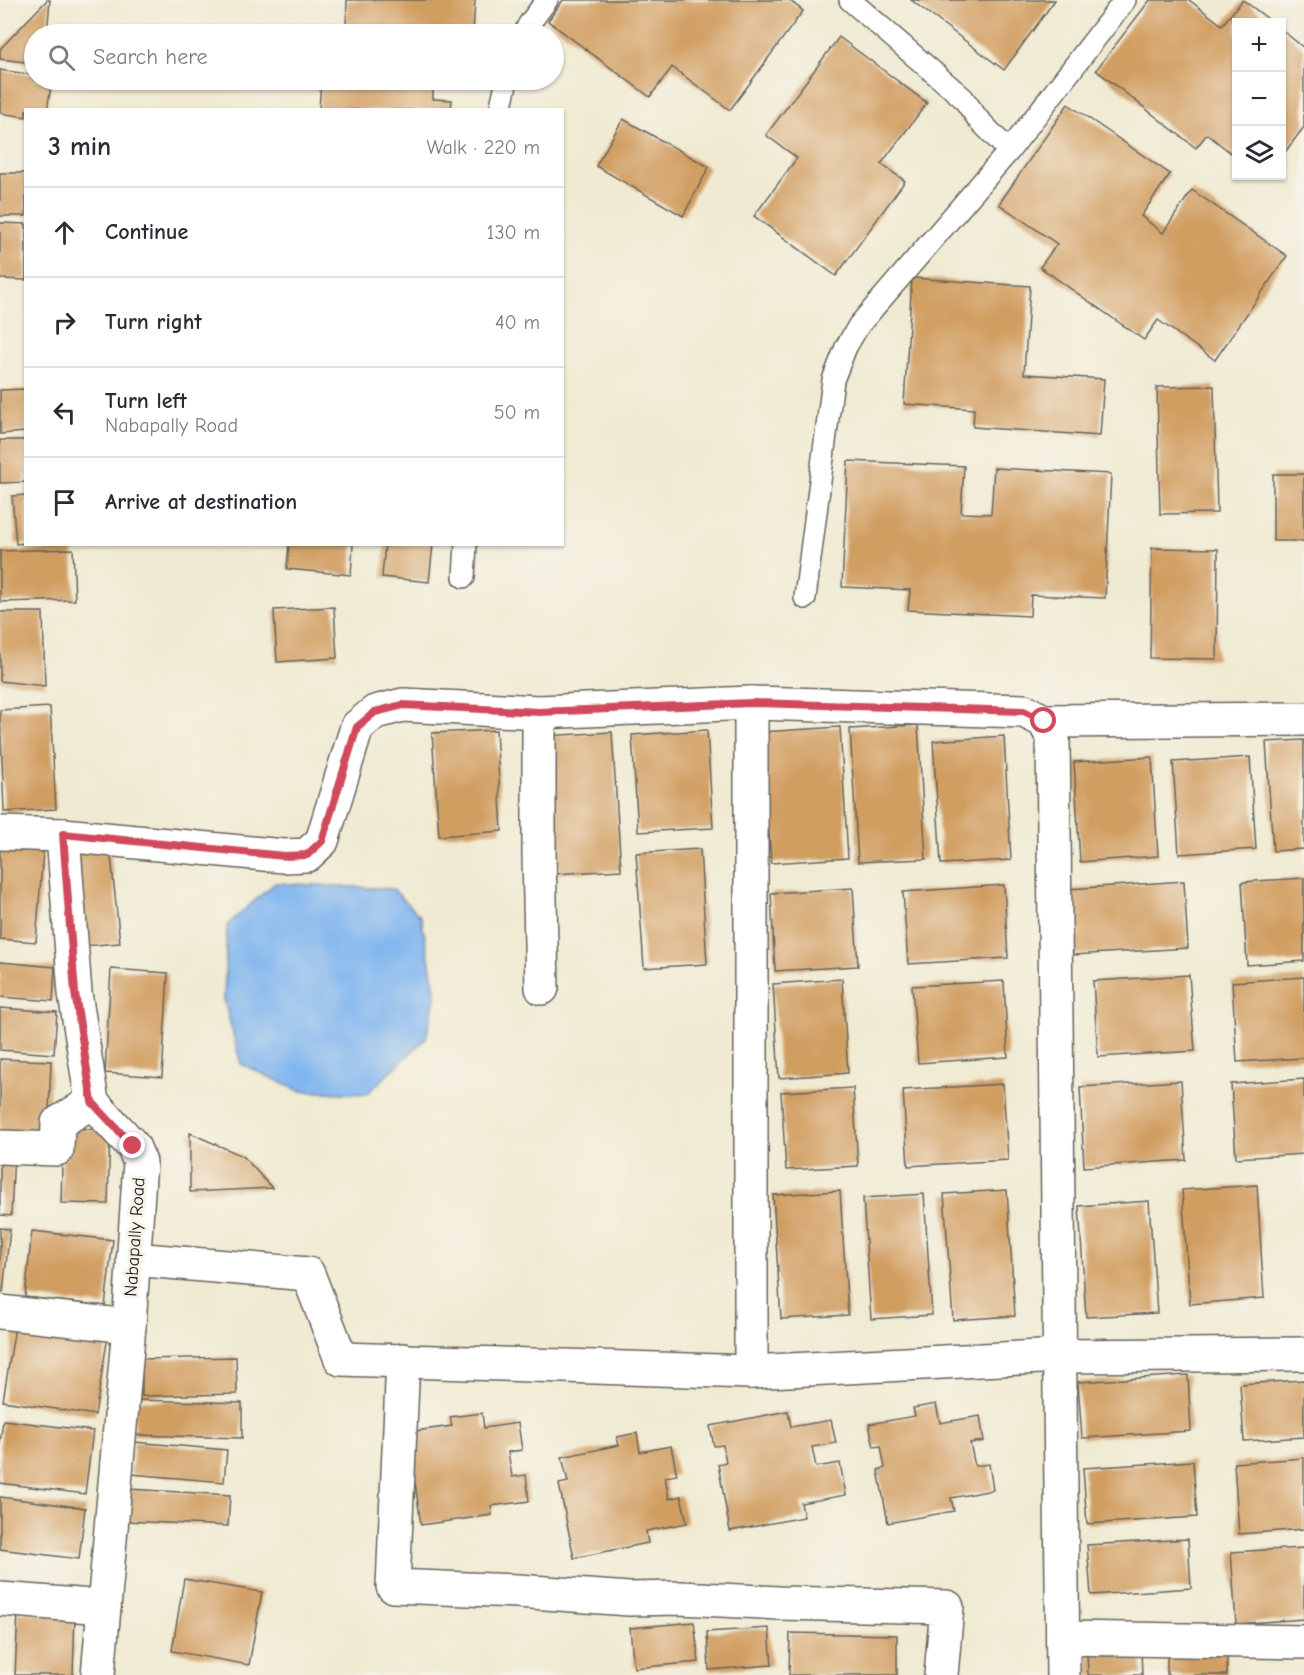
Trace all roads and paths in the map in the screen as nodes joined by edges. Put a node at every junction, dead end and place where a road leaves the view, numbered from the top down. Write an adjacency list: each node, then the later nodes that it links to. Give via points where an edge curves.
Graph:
1 (547, 0): 4 (lane)
2 (850, 0): 7 (lane, via 963,98)
3 (1125, 0): 7 (lane)
4 (529, 24)
5 (505, 90): 6 (lane)
6 (500, 108)
7 (1009, 150): 10 (lane, via 859,326 846,347 833,380)
8 (466, 546): 9 (lane)
9 (464, 577)
10 (806, 598)
11 (751, 703): 12 (street); 14 (street, via 1024,711); 26 (street)
12 (539, 712): 16 (street, via 403,705 375,712 357,727 322,841 307,855); 17 (street)
13 (1304, 719): 14 (street)
14 (1044, 721): 24 (street, via 1053,738)
15 (0, 833): 16 (street)
16 (63, 834): 18 (street, via 75,993)
17 (542, 988)
18 (92, 1102): 19 (street, via 58,1123 57,1149); 20 (street, Nabapally Road, via 133,1146 140,1162)
19 (0, 1147)
20 (133, 1259): 22 (street, Nabapally Road); 25 (street, via 308,1274 341,1359)
21 (0, 1312): 22 (street)
22 (129, 1326): 28 (street, Nabapally Road)
23 (1304, 1354): 24 (street)
24 (1060, 1356): 26 (street); 29 (street)
25 (403, 1360): 26 (street); 32 (street, via 393,1586 629,1599 947,1607)
26 (752, 1372)
27 (0, 1599): 28 (street)
28 (104, 1607): 31 (street, Nabapally Road)
29 (1063, 1638): 30 (street); 33 (street)
30 (1304, 1642)
31 (98, 1675)
32 (940, 1675)
33 (1063, 1675)

